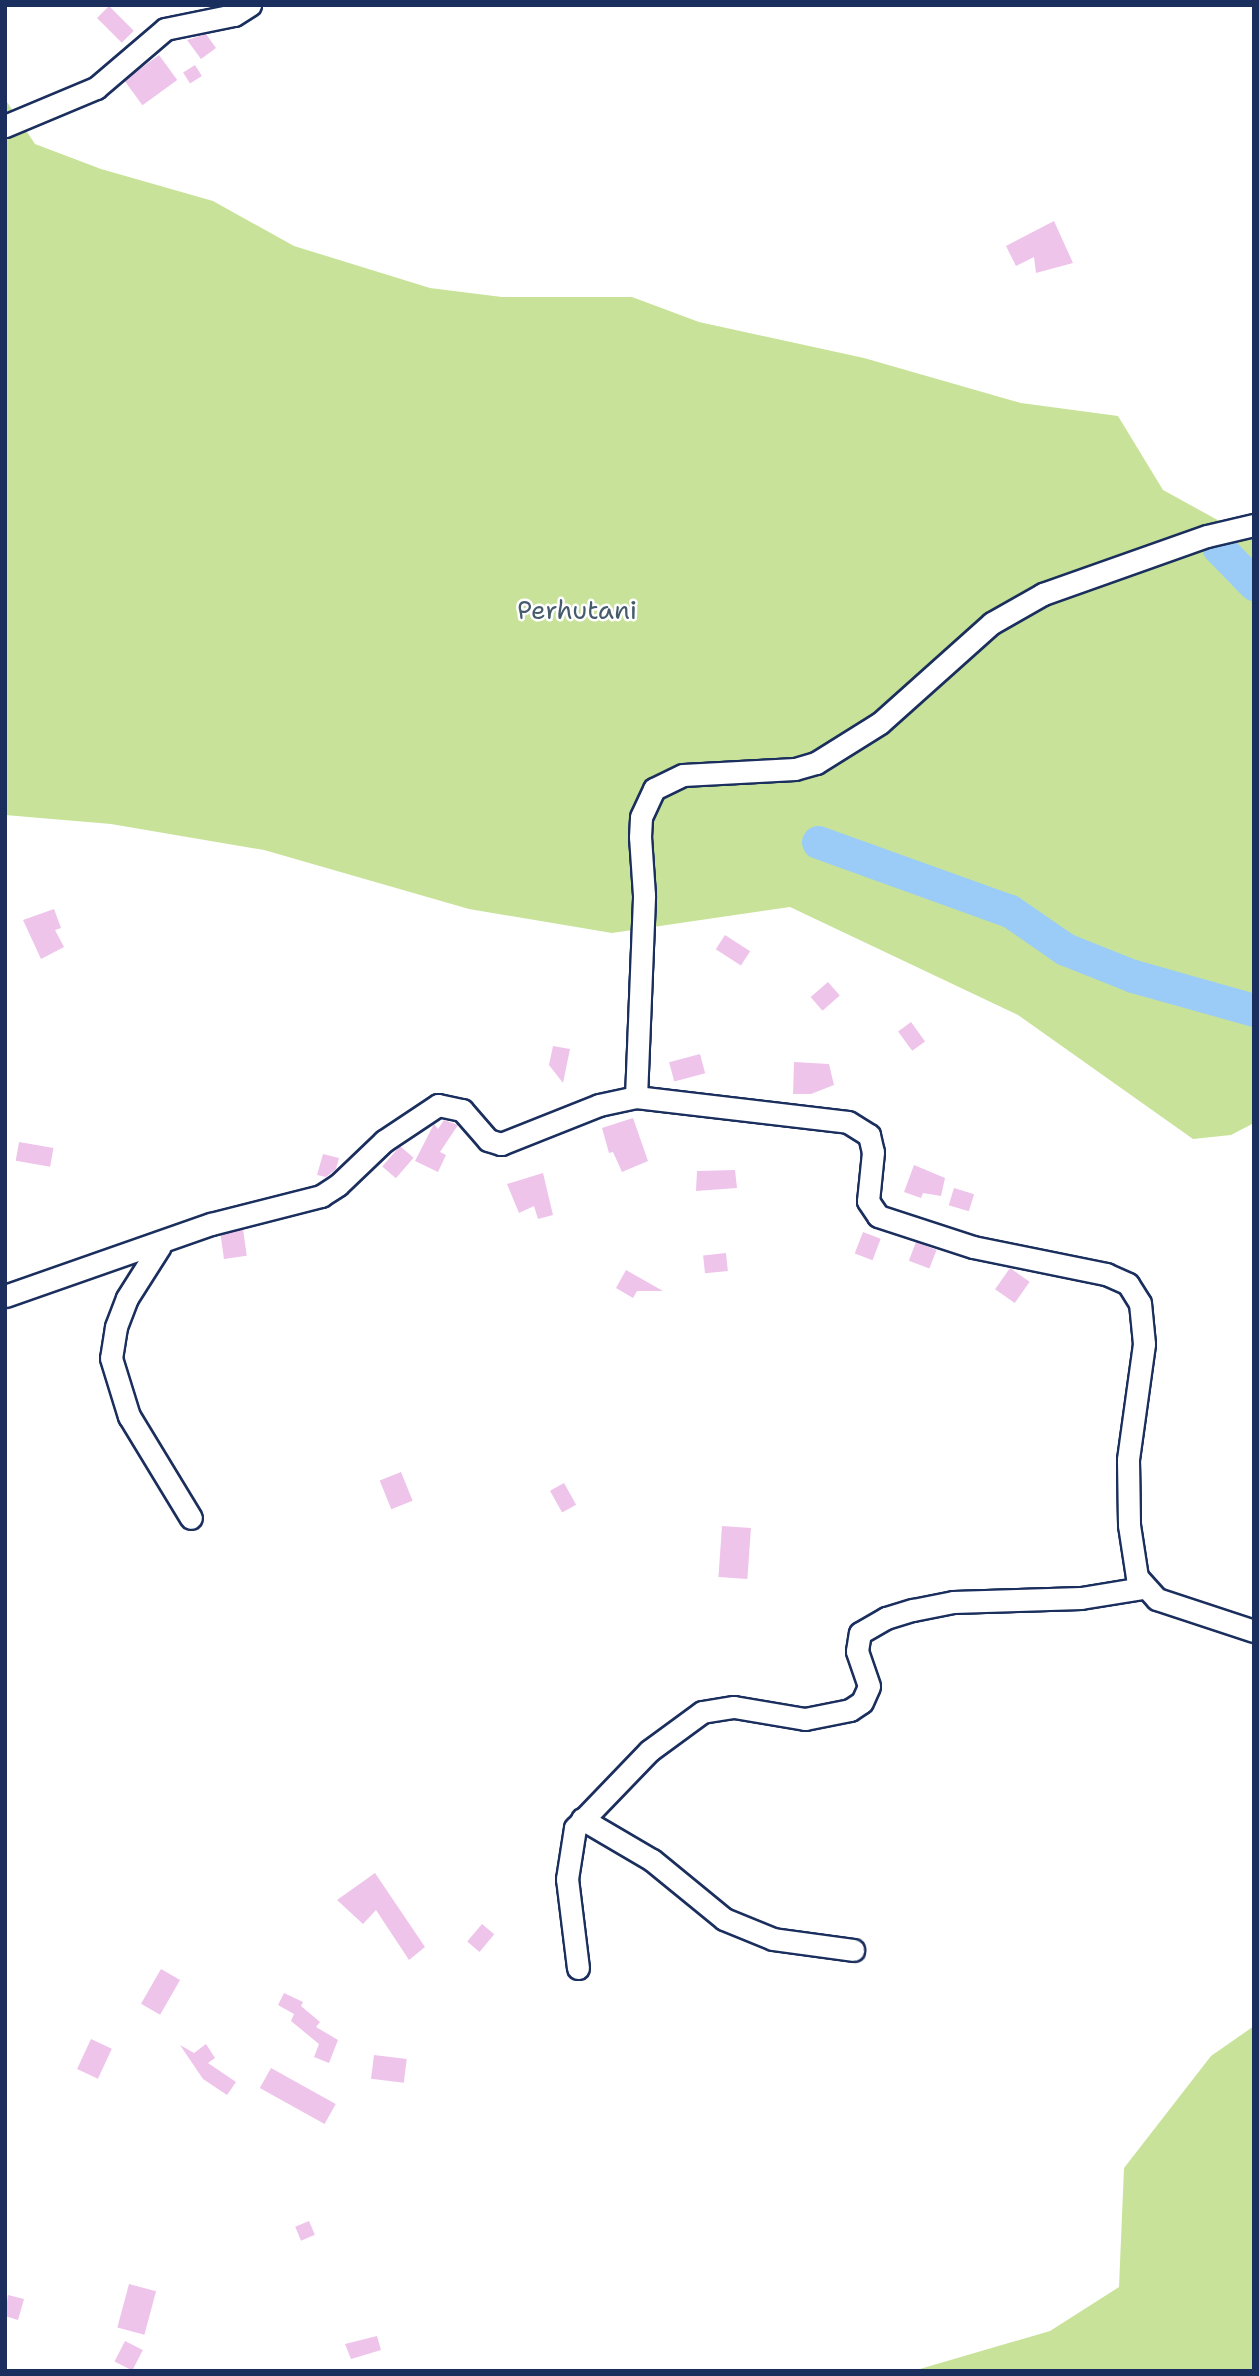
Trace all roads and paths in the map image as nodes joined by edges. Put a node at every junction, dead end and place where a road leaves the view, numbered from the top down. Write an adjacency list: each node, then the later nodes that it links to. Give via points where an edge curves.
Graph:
1 (250, 5): 2 (street, via 234,15 165,29 96,88)
2 (5, 126)
3 (1254, 525): 4 (street, via 1207,536 1043,594 992,623 880,723 816,763 795,769 683,775 654,789 644,808 640,836 644,895)
4 (636, 1097): 5 (street, via 599,1105 501,1144 488,1140 462,1110 438,1105 384,1141 321,1196 211,1224); 8 (street, via 857,1124 872,1145 868,1201 878,1216 973,1247 1106,1274 1128,1284 1140,1303 1143,1330 1129,1460 1133,1557)
5 (160, 1246): 6 (street); 7 (street, via 127,1298 111,1358 129,1416)
6 (5, 1296)
7 (191, 1518)
8 (1143, 1588): 9 (street, via 1192,1613); 10 (street, via 1081,1598 953,1602 886,1618 859,1637 858,1651 869,1686 862,1702 850,1710 805,1719 734,1707 712,1708 649,1751)
9 (1254, 1631)
10 (582, 1819): 11 (street, via 652,1860 724,1919 773,1939); 12 (street, via 571,1837 567,1863)
11 (853, 1950)
12 (578, 1968)

